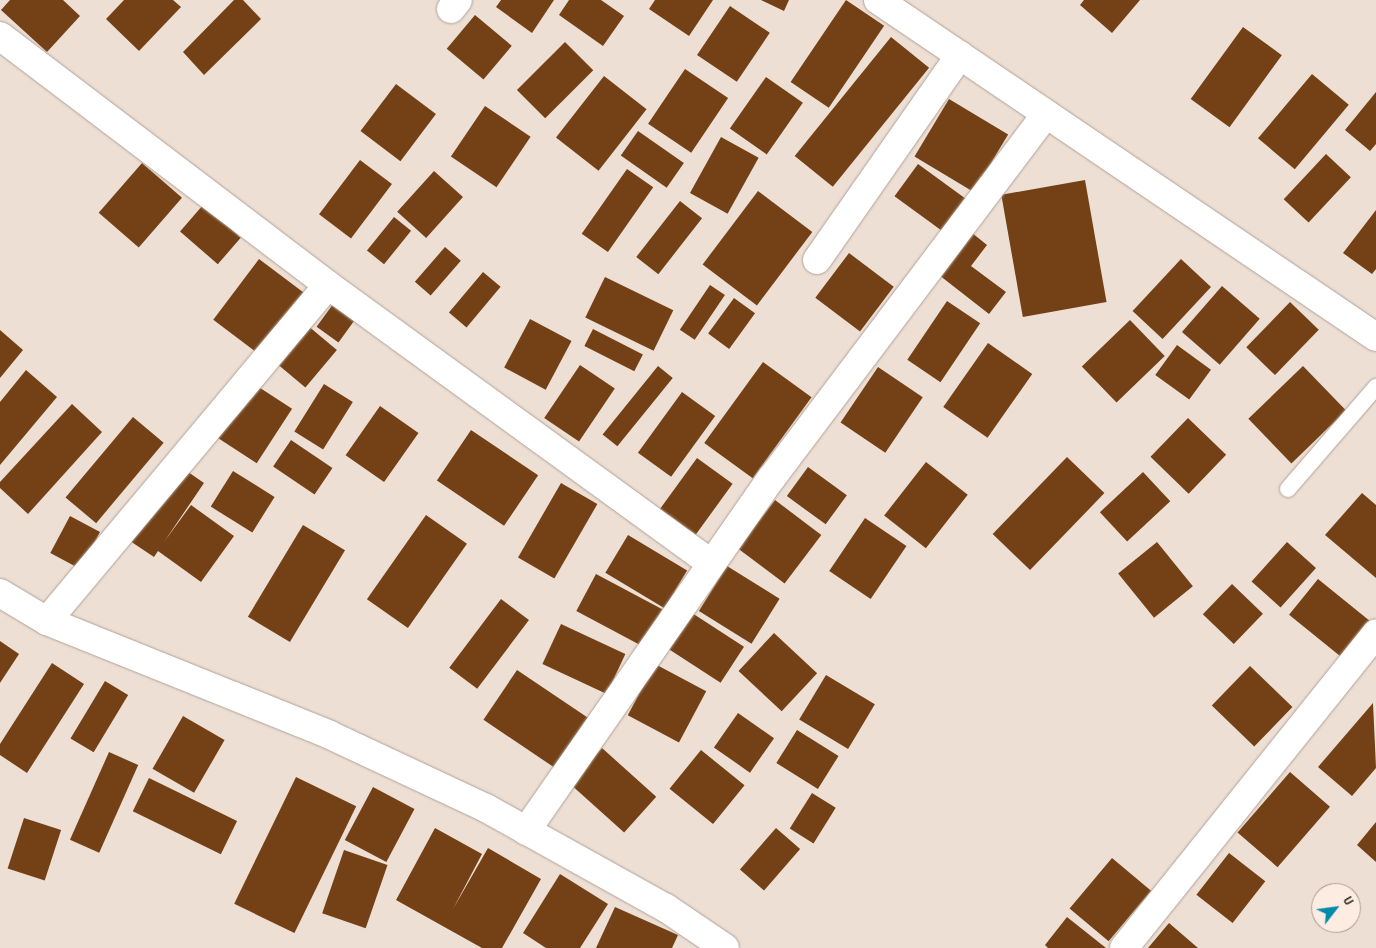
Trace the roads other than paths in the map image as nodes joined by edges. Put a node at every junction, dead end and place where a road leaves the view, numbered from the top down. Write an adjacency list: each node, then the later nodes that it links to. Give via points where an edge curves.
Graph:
1 (878, 0): 3 (street)
2 (0, 36): 6 (street)
3 (960, 55): 4 (street); 5 (street)
4 (1046, 114): 7 (street); 10 (street)
5 (817, 260)
6 (328, 285): 10 (street); 12 (street)
7 (1376, 337)
8 (1376, 387): 9 (lane)
9 (1288, 488)
10 (711, 563): 14 (street)
11 (0, 593): 12 (street)
12 (47, 621): 14 (street, via 136,660 330,735)
13 (1376, 633): 16 (street)
14 (526, 830): 15 (street, via 666,908)
15 (724, 948)
16 (1124, 948)

